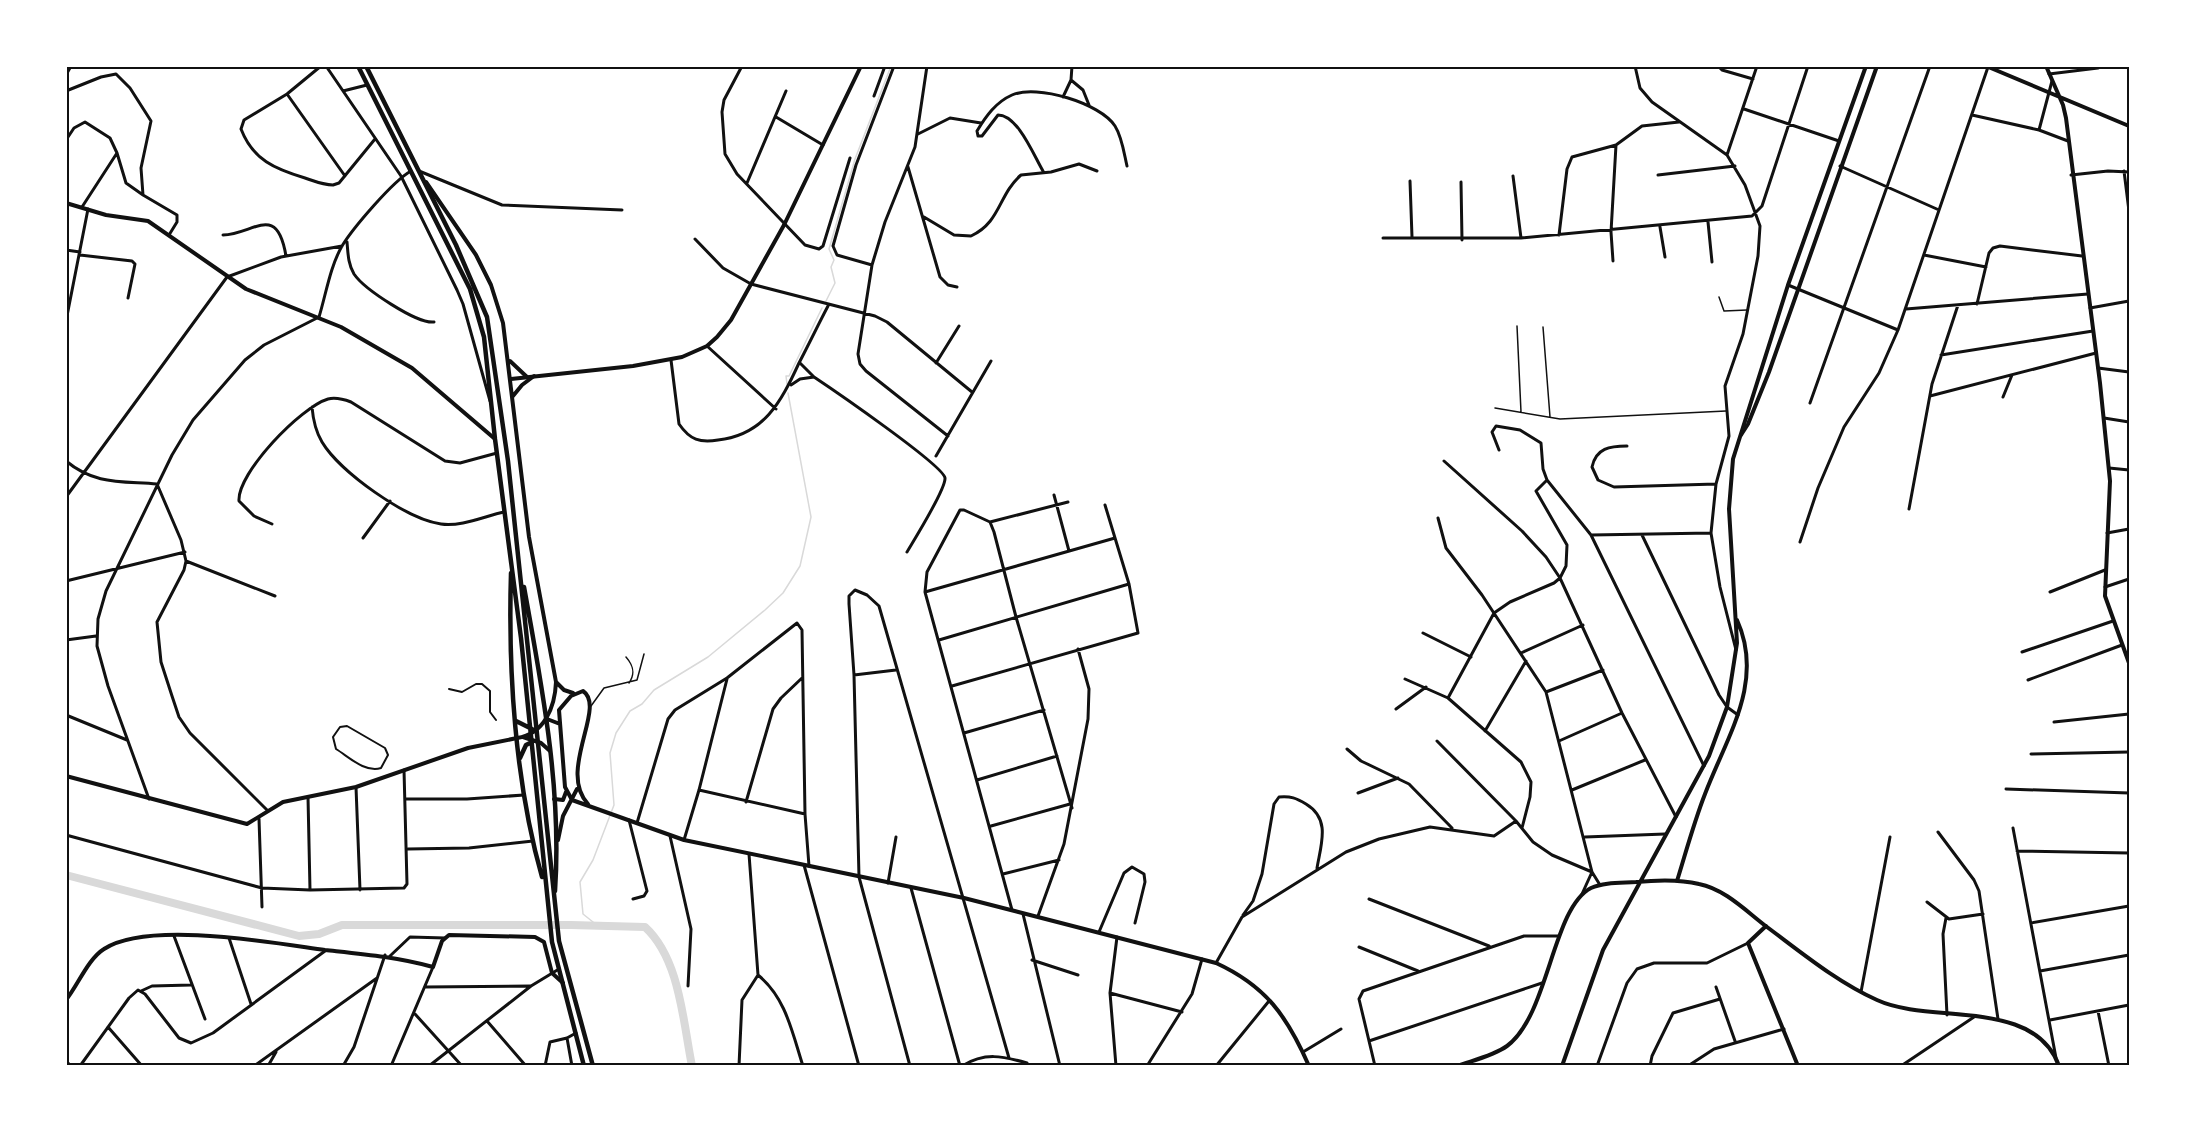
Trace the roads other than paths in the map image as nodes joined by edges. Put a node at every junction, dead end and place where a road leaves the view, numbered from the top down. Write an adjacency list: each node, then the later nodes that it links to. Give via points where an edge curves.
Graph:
1 (71, 66): 22 (street)
2 (323, 66): 28 (street); 30 (street)
3 (358, 66): 26 (highway)
4 (366, 66): 63 (highway)
5 (742, 66): 71 (street, via 724,100 722,128 725,154)
6 (861, 66): 49 (main road)
7 (885, 66): 32 (street)
8 (894, 66): 104 (street, via 856,165 833,243 837,255)
9 (927, 66): 44 (street)
10 (1072, 66): 24 (street)
11 (1635, 66): 39 (street, via 1645,95)
12 (1718, 66): 23 (street)
13 (1757, 66): 23 (street)
14 (1808, 66): 41 (street)
15 (1866, 66): 47 (main road)
16 (1877, 66): 57 (main road)
17 (1930, 66): 72 (street)
18 (1987, 66): 31 (main road); 37 (street)
19 (2046, 66): 21 (main road)
20 (2098, 68): 21 (street)
21 (2049, 74): 25 (main road)
22 (66, 75)
23 (1753, 79): 36 (street)
24 (1071, 80): 33 (street); 35 (street, via 1083,90)
25 (2052, 81): 31 (street); 34 (main road)
26 (367, 85): 28 (street); 58 (highway)
27 (66, 91): 73 (street, via 110,74 121,77 130,88 151,121 141,168)
28 (343, 91): 45 (street)
29 (786, 91): 38 (street)
30 (286, 94): 66 (street); 66 (street, via 242,124 246,143 265,163 326,185 339,183)
31 (2048, 94): 34 (main road); 43 (street)
32 (874, 96)
33 (1064, 97): 35 (street); 40 (street, via 1028,92 1011,95 996,105)
34 (2061, 99): 42 (main road); 48 (main road)
35 (1089, 105): 55 (street, via 1114,124)
36 (1744, 109): 41 (street); 52 (street)
37 (1972, 116): 43 (street); 78 (street)
38 (776, 117): 49 (street); 71 (street)
39 (1681, 122): 50 (street, via 1642,126); 52 (street)
40 (982, 123): 44 (street, via 950,118); 59 (street, via 978,136 998,115 1016,123)
41 (1791, 124): 47 (street); 80 (street, via 1762,206)
42 (2129, 126)
43 (2039, 130): 48 (street)
44 (918, 134): 54 (street)
45 (375, 139): 66 (street); 67 (street)
46 (66, 140): 51 (street, via 81,123 90,124 110,138)
47 (1839, 141): 108 (main road)
48 (2068, 141): 65 (main road)
49 (823, 145): 83 (main road)
50 (1616, 145): 85 (street); 88 (street, via 1572,157)
51 (117, 153): 73 (street, via 126,183); 75 (street)
52 (1727, 155): 56 (street)
53 (850, 158): 83 (street, via 821,248 798,240)
54 (907, 166): 81 (street); 104 (street)
55 (1127, 166)
56 (1735, 166): 64 (street); 80 (street)
57 (1840, 166): 72 (street); 110 (main road)
58 (411, 171): 67 (street); 154 (highway, via 478,312)
59 (1043, 171): 60 (street, via 1079,164); 81 (street, via 1029,172 1015,180 992,222 971,236 954,235)
60 (1097, 171)
61 (2124, 171): 62 (street); 65 (street); 79 (street)
62 (2129, 172)
63 (420, 173): 77 (street, via 502,205); 135 (main road, via 451,214 491,285); 203 (highway, via 469,272 486,316)
64 (1658, 175)
65 (2071, 175): 101 (main road)
66 (345, 176)
67 (401, 176): 93 (street); 154 (street, via 463,304)
68 (1513, 176): 91 (street)
69 (1410, 181): 89 (street)
70 (1461, 182): 94 (street)
71 (747, 184): 83 (street)
72 (1887, 188): 78 (street); 119 (street)
73 (143, 195): 86 (street, via 177,215)
74 (66, 203): 75 (main road)
75 (82, 207): 76 (main road)
76 (88, 209): 86 (main road, via 114,217 141,219); 97 (street)
77 (622, 210)
78 (1940, 210): 98 (street)
79 (2129, 211)
80 (1756, 213): 82 (street, via 1747,218); 122 (street, via 1760,246)
81 (924, 217): 109 (street, via 940,277)
82 (1708, 222): 84 (street); 103 (street)
83 (784, 225): 107 (main road)
84 (1660, 227): 85 (street); 100 (street)
85 (1611, 232): 88 (street); 102 (street)
86 (169, 235): 106 (main road)
87 (223, 235): 99 (street, via 255,225 272,227 283,237)
88 (1559, 235): 91 (street)
89 (1412, 237): 90 (street); 94 (street)
90 (1383, 238)
91 (1521, 238): 94 (street)
92 (695, 239): 107 (street, via 723,268)
93 (346, 240): 95 (street); 126 (street, via 349,261 361,283 421,320)
94 (1462, 240)
95 (342, 246): 99 (street); 124 (street)
96 (66, 250): 97 (street)
97 (80, 253): 113 (street, via 132,261 135,264); 115 (street)
98 (1924, 255): 105 (street); 121 (street)
99 (286, 256): 106 (street)
100 (1665, 256)
101 (2082, 256): 105 (street, via 2000,246 1990,250); 111 (main road)
102 (1613, 261)
103 (1712, 262)
104 (872, 265): 123 (street)
105 (1986, 267): 116 (street)
106 (227, 277): 124 (main road, via 263,297); 176 (street)
107 (751, 284): 118 (street); 132 (main road, via 731,321)
108 (1788, 285): 110 (street); 166 (main road)
109 (957, 287)
110 (1798, 288): 119 (street); 166 (main road, via 1748,424)
111 (2088, 294): 116 (street); 120 (main road)
112 (1719, 297): 122 (lane, via 1724,311)
113 (128, 298)
114 (2129, 301): 120 (street)
115 (68, 303): 125 (street)
116 (1977, 304): 117 (street)
117 (1958, 305): 121 (street); 134 (street)
118 (828, 306): 123 (street); 138 (street)
119 (1844, 307): 130 (street); 152 (street)
120 (2090, 308): 131 (main road)
121 (1906, 309): 130 (street)
122 (1748, 310): 157 (street, via 1725,386)
123 (862, 312): 139 (street, via 887,322); 164 (street, via 860,364)
124 (319, 317): 163 (main road, via 412,368); 178 (street, via 264,345 245,360 193,420)
125 (66, 321)
126 (434, 322)
127 (958, 326): 139 (street)
128 (1517, 326): 158 (lane)
129 (1543, 327): 159 (lane)
130 (1898, 330): 198 (street, via 1879,373 1844,427)
131 (2093, 331): 133 (main road); 134 (street)
132 (707, 346): 136 (main road); 156 (street)
133 (2096, 353): 140 (main road); 142 (street)
134 (1941, 356): 149 (street)
135 (509, 360): 144 (main road); 146 (main road)
136 (671, 360): 143 (main road); 156 (street, via 679,424 693,439 732,439 753,430)
137 (991, 361): 148 (street)
138 (800, 363): 145 (street); 147 (street)
139 (936, 363): 148 (street)
140 (2098, 368): 141 (street); 160 (main road)
141 (2129, 372)
142 (2012, 375): 149 (street); 151 (street)
143 (534, 376): 144 (main road); 150 (main road)
144 (527, 377): 146 (main road)
145 (814, 377): 147 (street); 201 (street, via 944,475 945,482)
146 (511, 379): 150 (main road)
147 (789, 386): 156 (street)
148 (972, 392): 164 (street)
149 (1930, 396): 186 (street)
150 (513, 397): 243 (main road, via 529,537)
151 (2003, 397)
152 (1810, 403)
153 (311, 406): 170 (street, via 335,398 351,402 453,463); 182 (street, via 321,440 331,454); 190 (street, via 277,440 238,493 244,509)
154 (492, 407): 161 (highway)
155 (1495, 408): 158 (lane)
156 (776, 409)
157 (1727, 411): 159 (lane); 165 (street)
158 (1521, 413): 159 (lane)
159 (1550, 418)
160 (2103, 418): 162 (street); 174 (main road)
161 (493, 422): 163 (main road); 167 (highway)
162 (2129, 422)
163 (480, 426): 167 (main road)
164 (948, 436): 171 (street)
165 (1729, 436): 166 (street); 179 (street)
166 (1738, 437): 218 (main road, via 1729,509)
167 (495, 439): 170 (highway)
168 (1627, 446): 179 (street, via 1604,448 1594,459 1595,476 1603,484)
169 (1499, 450): 177 (street, via 1493,427 1530,434 1541,443)
170 (497, 453): 187 (highway)
171 (936, 456)
172 (66, 461): 176 (street)
173 (1444, 461): 208 (street, via 1535,543)
174 (2109, 468): 175 (street); 193 (main road)
175 (2129, 470)
176 (82, 475): 178 (street); 181 (street)
177 (1547, 480): 194 (street); 208 (street, via 1536,490 1567,545 1568,557)
178 (157, 484): 200 (street); 205 (street)
179 (1716, 484): 192 (street)
180 (1054, 495): 184 (street)
181 (66, 496)
182 (390, 501): 187 (street, via 439,524); 196 (street)
183 (1068, 502): 184 (street)
184 (1056, 504): 189 (street); 199 (street)
185 (1105, 505): 197 (street)
186 (1909, 509)
187 (506, 511): 202 (highway)
188 (1438, 518): 216 (street, via 1442,542)
189 (990, 522): 206 (street); 213 (street, via 964,510 958,512 927,572)
190 (272, 524)
191 (2129, 529): 193 (street)
192 (1711, 533): 195 (street); 227 (street)
193 (2107, 533): 207 (main road)
194 (1591, 535): 195 (street); 280 (street)
195 (1642, 535): 252 (street)
196 (363, 538)
197 (1115, 538): 199 (street); 211 (street)
198 (1800, 542)
199 (1069, 551): 206 (street)
200 (185, 552): 204 (street); 205 (street)
201 (908, 552)
202 (512, 555): 261 (highway, via 510,622); 338 (highway)
203 (519, 556): 259 (highway); 347 (highway)
204 (186, 561): 215 (street); 302 (street, via 157,622 161,662 172,696 190,733)
205 (116, 567): 210 (street); 222 (street, via 102,604)
206 (1004, 568): 213 (street); 217 (street)
207 (2104, 570): 212 (main road); 214 (street)
208 (1560, 578): 216 (street); 220 (street)
209 (2129, 579): 212 (street)
210 (66, 582)
211 (1129, 584): 217 (street); 226 (street, via 1138,633)
212 (2105, 587): 219 (main road)
213 (925, 592): 224 (street)
214 (2050, 592)
215 (275, 596)
216 (1494, 613): 229 (street); 232 (street)
217 (1016, 617): 224 (street); 234 (street)
218 (1736, 618): 227 (main road); 258 (main road, via 1748,654)
219 (2113, 621): 225 (main road); 228 (street)
220 (1583, 625): 229 (street); 237 (street)
221 (1423, 633): 232 (street)
222 (96, 636): 223 (street); 269 (street, via 100,663)
223 (66, 640)
224 (939, 640): 245 (street)
225 (2122, 645): 235 (main road); 242 (street)
226 (1078, 649): 234 (street); 301 (street, via 1090,702)
227 (1736, 652): 252 (main road)
228 (2022, 652)
229 (1521, 653): 233 (street)
230 (644, 654): 244 (lane, via 639,678)
231 (626, 657): 244 (lane, via 633,676)
232 (1471, 657): 250 (street)
233 (1526, 661): 248 (street); 266 (street)
234 (1030, 663): 245 (street); 254 (street)
235 (2129, 663)
236 (896, 670): 238 (street); 238 (street, via 879,606 855,590 849,596); 343 (street)
237 (1603, 670): 248 (street); 255 (street)
238 (854, 675): 332 (street)
239 (727, 678): 240 (street, via 797,623 802,630); 288 (street); 308 (street, via 675,710 668,719)
240 (802, 678): 299 (street, via 773,709); 303 (street)
241 (1405, 679): 246 (street)
242 (2028, 680)
243 (556, 682): 249 (main road); 259 (main road, via 555,699)
244 (628, 684): 251 (lane, via 604,688)
245 (951, 686): 267 (street)
246 (1426, 687): 250 (street); 253 (street)
247 (449, 689): 260 (street, via 462,692 482,684 490,692 490,712)
248 (1546, 692): 272 (street)
249 (574, 693): 251 (main road, via 585,692); 263 (main road, via 561,706)
250 (1448, 698): 266 (street)
251 (591, 706): 286 (main road, via 580,751)
252 (1727, 707): 258 (street); 280 (main road)
253 (1396, 709)
254 (1044, 710): 267 (street); 277 (street)
255 (1622, 713): 272 (street); 279 (street)
256 (2129, 714): 262 (street)
257 (66, 715): 269 (street)
258 (1738, 715): 333 (main road, via 1699,810)
259 (547, 719): 263 (main road); 265 (main road); 274 (highway)
260 (496, 720)
261 (516, 721): 265 (highway); 268 (highway)
262 (2054, 722)
263 (561, 725): 290 (main road)
264 (355, 728): 264 (street, via 385,748 388,755 381,768 366,768 336,749 336,732 347,726)
265 (535, 729): 268 (main road)
266 (1485, 731): 310 (street, via 1513,754 1531,782)
267 (964, 733): 284 (street)
268 (520, 738): 270 (main road); 278 (highway); 281 (main road, via 468,748)
269 (127, 740): 295 (street)
270 (535, 741): 274 (main road); 278 (highway, via 526,745)
271 (1437, 741): 307 (street)
272 (1559, 741): 289 (street)
273 (1347, 749): 283 (street, via 1361,761)
274 (550, 751): 297 (highway)
275 (2129, 752): 276 (street)
276 (2031, 754)
277 (1057, 756): 284 (street); 301 (street)
278 (520, 758): 293 (highway)
279 (1645, 760): 289 (street); 304 (street)
280 (1704, 766): 304 (main road)
281 (404, 770): 285 (main road); 296 (street)
282 (66, 776): 295 (main road)
283 (1400, 778): 291 (street); 312 (street)
284 (977, 780): 309 (street)
285 (356, 787): 294 (main road); 341 (street)
286 (577, 787): 290 (main road, via 573,792); 298 (main road); 300 (main road)
287 (2006, 789): 292 (street)
288 (699, 790): 299 (street); 320 (street)
289 (1572, 790): 318 (street)
290 (566, 791): 297 (main road, via 563,800); 298 (main road)
291 (1358, 793)
292 (2129, 793)
293 (526, 795): 296 (street); 321 (highway)
294 (308, 797): 302 (main road, via 283,802); 340 (street)
295 (149, 799): 305 (main road, via 242,825)
296 (406, 799): 323 (street)
297 (554, 799): 322 (highway)
298 (573, 800): 300 (main road); 322 (main road, via 563,816)
299 (746, 802): 303 (street)
300 (588, 804): 306 (main road)
301 (1071, 806): 309 (street); 327 (street)
302 (268, 811): 305 (main road)
303 (806, 814): 328 (street)
304 (1676, 817): 314 (main road)
305 (259, 819): 337 (street)
306 (629, 820): 308 (main road); 344 (street, via 647,891)
307 (1516, 820): 310 (street); 312 (street, via 1487,837)
308 (637, 823): 316 (main road)
309 (991, 826): 331 (street)
310 (1522, 828): 330 (street, via 1543,850)
311 (2013, 828): 324 (street)
312 (1454, 829): 329 (street, via 1430,827 1379,839)
313 (1938, 832): 352 (street, via 1977,885)
314 (1667, 834): 318 (street); 334 (main road)
315 (66, 835): 337 (street)
316 (670, 836): 320 (main road); 386 (street, via 691,928)
317 (896, 837): 335 (street)
318 (1585, 837): 330 (street)
319 (1890, 837): 390 (street)
320 (684, 840): 326 (main road)
321 (532, 841): 323 (street); 338 (highway)
322 (556, 847): 347 (highway)
323 (408, 849): 341 (street, via 404,888)
324 (2017, 851): 325 (street); 357 (street)
325 (2129, 853)
326 (749, 854): 328 (main road); 379 (street)
327 (1059, 860): 331 (street); 353 (street)
328 (807, 865): 332 (main road); 437 (street)
329 (1317, 868): 354 (street); 354 (street, via 1323,827 1319,814 1296,797 1279,797 1274,804 1258,890)
330 (1592, 873): 336 (street); 342 (street)
331 (1003, 874): 350 (street)
332 (859, 877): 335 (main road); 438 (street)
333 (1677, 881): 334 (main road); 358 (main road, via 1711,888)
334 (1640, 882): 336 (main road); 447 (main road, via 1597,964)
335 (888, 883): 339 (main road)
336 (1600, 885): 342 (main road)
337 (262, 888): 340 (street); 349 (street)
338 (545, 888): 375 (highway)
339 (911, 888): 343 (main road); 439 (street)
340 (310, 890): 341 (street)
341 (360, 890)
342 (1582, 895): 362 (main road)
343 (964, 898): 350 (main road); 416 (street)
344 (633, 899)
345 (1369, 899): 366 (street)
346 (1927, 902): 355 (street)
347 (554, 906): 434 (highway, via 559,941)
348 (2129, 906): 357 (street)
349 (262, 907)
350 (1012, 909): 351 (main road)
351 (1023, 912): 353 (main road); 372 (street)
352 (1983, 914): 355 (street); 403 (street)
353 (1038, 916): 359 (main road)
354 (1242, 917): 373 (street)
355 (1946, 918): 400 (street, via 1943,934)
356 (1135, 923): 359 (street, via 1145,882 1144,874 1132,867 1124,873)
357 (2031, 923): 376 (street)
358 (1766, 926): 365 (main road); 390 (main road)
359 (1099, 932): 363 (main road)
360 (174, 936): 361 (main road); 384 (street); 393 (main road, via 137,939 104,949)
361 (228, 936): 368 (main road); 395 (street)
362 (1561, 936): 366 (street, via 1532,935); 383 (main road)
363 (1117, 937): 371 (main road); 391 (street)
364 (445, 938): 370 (street, via 410,937); 374 (main road); 378 (main road, via 454,934 531,937 544,942)
365 (1748, 943): 408 (main road); 448 (street, via 1707,963 1654,963 1637,969)
366 (1491, 946): 377 (street)
367 (1359, 947): 377 (street)
368 (326, 950): 370 (main road); 395 (street)
369 (2129, 954): 376 (street)
370 (387, 956): 374 (main road); 381 (street)
371 (1202, 959): 373 (main road); 398 (street, via 1197,982)
372 (1032, 960): 380 (street); 440 (street)
373 (1216, 963): 394 (main road, via 1246,979)
374 (433, 967): 387 (street)
375 (559, 969): 378 (street); 382 (highway)
376 (2040, 971): 404 (street)
377 (1419, 972): 411 (street, via 1360,994)
378 (552, 973): 382 (main road); 385 (street)
379 (758, 975): 435 (street, via 741,1000); 436 (street, via 775,990 783,1006)
380 (1078, 975)
381 (377, 978): 413 (street); 426 (street, via 354,1047)
382 (562, 983): 409 (highway)
383 (1542, 983): 411 (street); 446 (main road, via 1530,1018 1508,1045)
384 (191, 985): 389 (street, via 153,986); 402 (street)
385 (531, 986): 387 (street); 405 (street)
386 (688, 986)
387 (425, 987): 399 (street)
388 (1716, 987): 392 (street)
389 (141, 991): 395 (street, via 179,1038 191,1043 213,1033); 406 (street, via 129,998)
390 (1861, 992): 400 (main road, via 1902,1009)
391 (1110, 993): 398 (street); 441 (street)
392 (1720, 999): 412 (street); 449 (street, via 1673,1013)
393 (66, 1000)
394 (1270, 1000): 415 (main road); 443 (street)
395 (251, 1004)
396 (2129, 1005): 397 (street)
397 (2098, 1011): 404 (street); 453 (street)
398 (1182, 1012): 442 (street)
399 (415, 1014): 414 (street); 427 (street)
400 (1947, 1015): 401 (main road)
401 (1974, 1017): 403 (main road); 451 (street)
402 (205, 1019)
403 (1998, 1019): 417 (main road, via 2029,1031)
404 (2050, 1020): 417 (street)
405 (487, 1021): 414 (street); 430 (street)
406 (108, 1028): 422 (street); 423 (street)
407 (1341, 1029): 415 (street)
408 (1784, 1029): 412 (street); 450 (main road)
409 (576, 1033): 410 (street); 433 (highway)
410 (567, 1038): 431 (street, via 550,1042); 432 (street)
411 (1369, 1041): 445 (street)
412 (1735, 1041): 420 (street, via 1705,1053)
413 (277, 1050): 424 (street); 425 (street)
414 (449, 1050): 428 (street); 429 (street)
415 (1303, 1052): 444 (main road)
416 (1009, 1058): 419 (street); 439 (street, via 982,1056)
417 (2056, 1058): 452 (main road)
418 (66, 1061): 421 (street)
419 (1027, 1063)
420 (1691, 1064)
421 (71, 1066)
422 (80, 1066)
423 (142, 1066)
424 (254, 1066)
425 (268, 1066)
426 (343, 1066)
427 (391, 1066)
428 (429, 1066)
429 (462, 1066)
430 (526, 1066)
431 (545, 1066)
432 (572, 1066)
433 (584, 1066)
434 (593, 1066)
435 (739, 1066)
436 (803, 1066)
437 (859, 1066)
438 (910, 1066)
439 (961, 1066)
440 (1060, 1066)
441 (1116, 1066)
442 (1148, 1066)
443 (1216, 1066)
444 (1309, 1066)
445 (1375, 1066)
446 (1457, 1066)
447 (1562, 1066)
448 (1597, 1066)
449 (1650, 1066)
450 (1798, 1066)
451 (1901, 1066)
452 (2059, 1066)
453 (2109, 1066)

